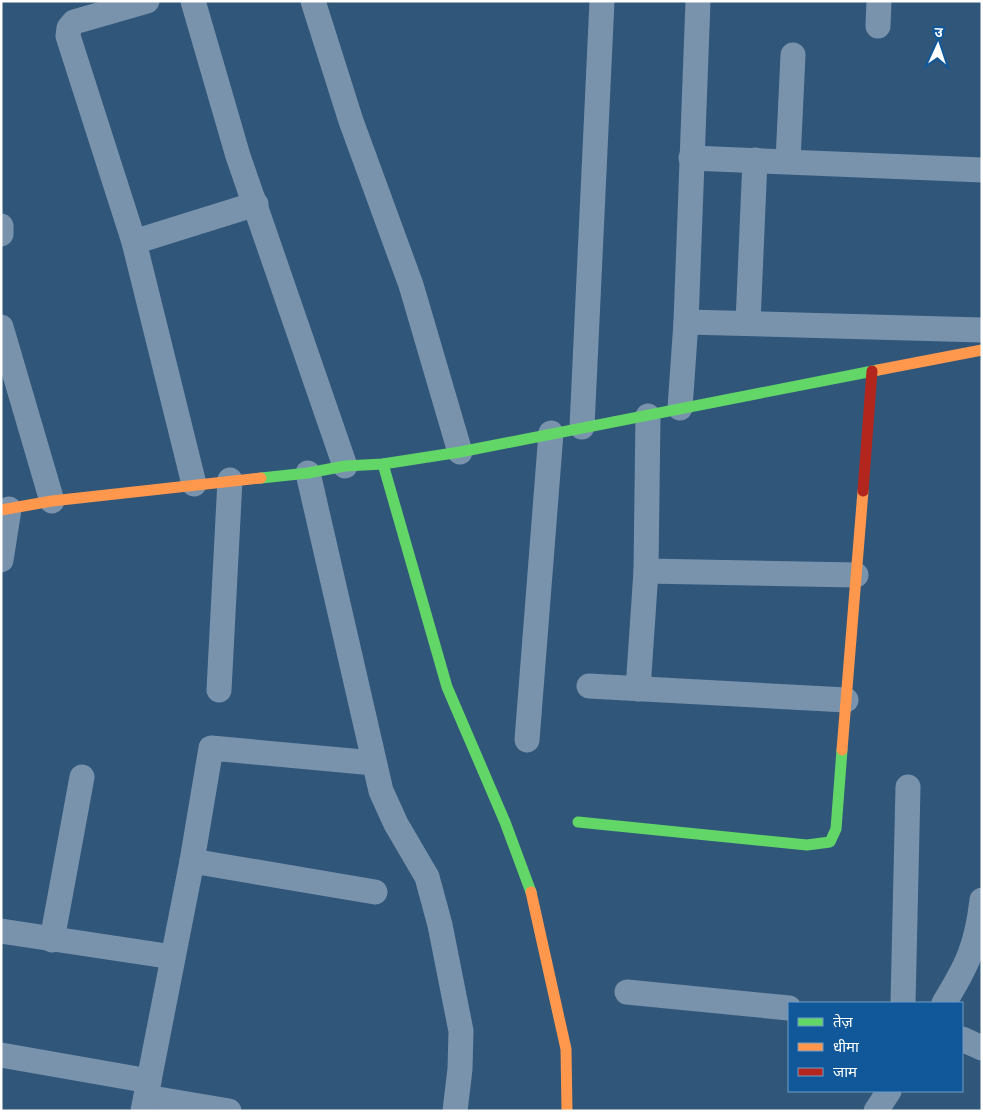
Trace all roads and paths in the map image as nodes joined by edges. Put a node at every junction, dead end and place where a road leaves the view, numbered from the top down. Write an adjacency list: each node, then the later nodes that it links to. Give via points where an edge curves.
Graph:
1 (147, 1): 16 (street, via 74,22 68,36)
2 (193, 1): 13 (street, via 238,156)
3 (313, 1): 27 (street, via 351,121 411,285)
4 (602, 1): 25 (street)
5 (698, 1): 9 (street)
6 (879, 1): 7 (street)
7 (878, 26)
8 (793, 55): 11 (street)
9 (691, 158): 10 (street); 17 (street)
10 (755, 160): 11 (street); 18 (street)
11 (788, 161): 12 (street)
12 (982, 170)
13 (256, 204): 16 (street); 29 (street)
14 (1, 226): 15 (street)
15 (1, 234)
16 (134, 242): 32 (street)
17 (686, 322): 18 (street); 23 (street)
18 (748, 323): 20 (street)
19 (1, 327): 33 (street)
20 (982, 330)
21 (982, 350): 22 (street)
22 (872, 371): 23 (street); 37 (street)
23 (680, 408): 24 (street)
24 (648, 416): 25 (street); 36 (street)
25 (582, 426): 26 (street)
26 (551, 433): 27 (street); 42 (street)
27 (460, 452): 28 (street)
28 (384, 464): 29 (street); 66 (street, via 447,687 505,822 532,895 566,1049)
29 (345, 466): 30 (street)
30 (308, 472): 31 (street); 43 (street)
31 (230, 480): 32 (street); 40 (street)
32 (194, 484): 33 (street)
33 (52, 501): 34 (street)
34 (5, 510): 35 (street)
35 (1, 560)
36 (646, 570): 37 (street); 39 (street)
37 (856, 575): 41 (street)
38 (589, 686): 39 (street)
39 (638, 689): 41 (street)
40 (219, 690)
41 (846, 700): 46 (street, via 836,830 830,842 807,845)
42 (527, 740)
43 (374, 763): 47 (street, via 211,748); 65 (street, via 388,808 428,877 440,925 461,1032)
44 (82, 777): 51 (street)
45 (908, 787): 56 (street)
46 (578, 822)
47 (192, 861): 48 (street); 53 (street)
48 (375, 892)
49 (982, 900): 54 (street)
50 (1, 931): 51 (street)
51 (52, 940): 53 (street)
52 (982, 945): 54 (street)
53 (173, 958): 63 (street)
54 (967, 966): 57 (street)
55 (627, 992): 58 (street)
56 (903, 1002)
57 (945, 1002)
58 (788, 1008)
59 (963, 1039): 60 (street)
60 (982, 1048)
61 (1, 1055): 63 (street)
62 (888, 1092): 67 (street)
63 (146, 1096): 64 (street)
64 (229, 1111)
65 (455, 1111)
66 (567, 1111)
67 (876, 1111)

